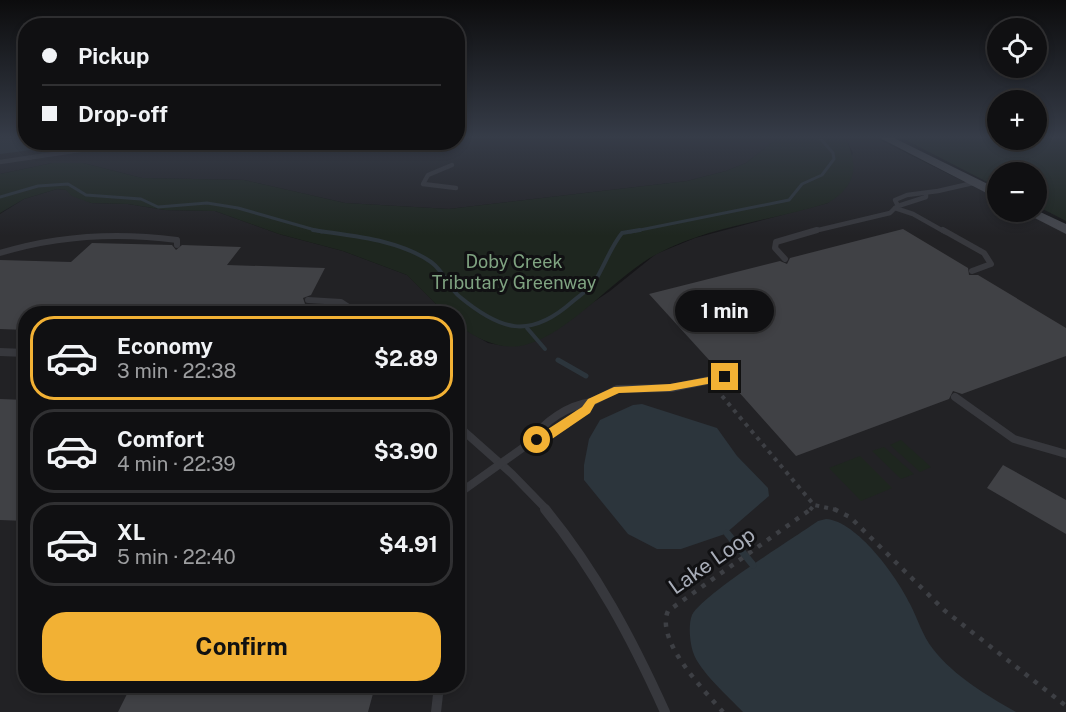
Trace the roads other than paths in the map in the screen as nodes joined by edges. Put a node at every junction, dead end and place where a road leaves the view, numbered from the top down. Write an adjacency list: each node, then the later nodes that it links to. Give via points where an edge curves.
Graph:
1 (439, 170): 4 (lane, via 428,175 423,184)
2 (949, 170): 3 (street)
3 (974, 183): 5 (street); 6 (lane)
4 (456, 188)
5 (987, 190)
6 (926, 193): 7 (lane, via 926,197); 7 (lane, via 903,195 895,200)
7 (897, 207): 12 (lane, via 890,213 784,238 776,242 775,249); 13 (lane, via 984,254 991,264)
8 (1047, 220): 9 (street)
9 (1066, 230)
10 (177, 245): 11 (lane, via 177,240 152,237 68,237)
11 (0, 254)
12 (785, 259)
13 (972, 271)
14 (308, 300): 15 (lane, via 341,302)
15 (347, 306)
16 (0, 352): 17 (lane)
17 (18, 353)
18 (725, 377): 22 (lane, via 670,388 617,389)
19 (956, 397): 21 (lane, via 1014,439)
20 (465, 433): 22 (lane)
21 (1066, 453)
22 (501, 464): 23 (lane); 26 (lane, via 551,516 585,563 619,616)
23 (465, 489)
24 (438, 693): 25 (lane)
25 (435, 712)
26 (666, 712)

